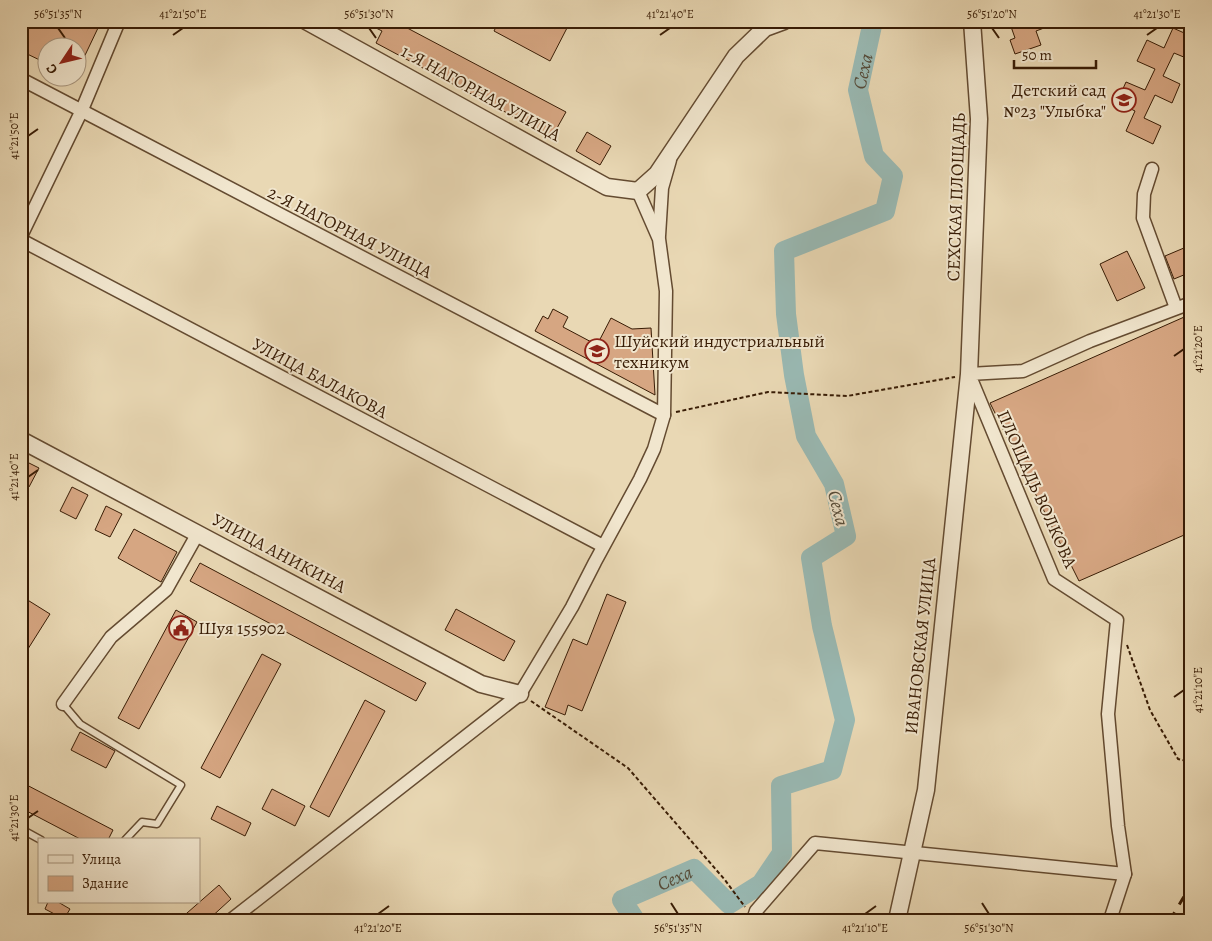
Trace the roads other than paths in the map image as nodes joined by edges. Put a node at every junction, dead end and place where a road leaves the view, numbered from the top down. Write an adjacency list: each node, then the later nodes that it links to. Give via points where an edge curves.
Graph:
1 (119, 21): 6 (street)
2 (306, 21): 9 (street, 1-Я НАГОРНАЯ УЛИЦА, via 608,187)
3 (784, 21): 7 (street, via 765,28 736,56)
4 (972, 21): 15 (street, СЕХСКАЯ ПЛОЩАДЬ, via 980,119)
5 (21, 79): 6 (street, 2-Я НАГОРНАЯ УЛИЦА)
6 (82, 112): 10 (street); 16 (street, 2-Я НАГОРНАЯ УЛИЦА)
7 (673, 149): 9 (street, via 657,174); 11 (street, via 662,188)
8 (1152, 169): 14 (street, via 1144,194 1143,218)
9 (638, 191): 11 (street)
10 (21, 236)
11 (659, 239): 16 (street, via 666,291)
12 (21, 240): 19 (street, УЛИЦА БАЛАКОВА)
13 (1191, 303): 14 (street)
14 (1176, 308): 15 (street, via 1023,371)
15 (969, 374): 25 (street, ИВАНОВСКАЯ УЛИЦА, via 926,790); 26 (street, ПЛОЩАДЬ ВОЛКОВА, via 1054,579 1117,620 1108,714)
16 (664, 415): 19 (street, via 640,479)
17 (21, 440): 18 (street, УЛИЦА АНИКИНА)
18 (198, 533): 20 (street, УЛИЦА АНИКИНА, via 481,684); 21 (street, via 166,590 110,637)
19 (604, 546): 20 (street)
20 (520, 694): 28 (street)
21 (63, 704): 24 (lane, via 80,724 181,785 156,824 142,822)
22 (21, 829): 23 (lane)
23 (38, 838)
24 (127, 838)
25 (913, 853): 26 (street); 27 (street, via 815,843); 29 (street, ИВАНОВСКАЯ УЛИЦА)
26 (1125, 874): 30 (street)
27 (751, 912)
28 (231, 920)
29 (897, 920)
30 (1110, 920)

